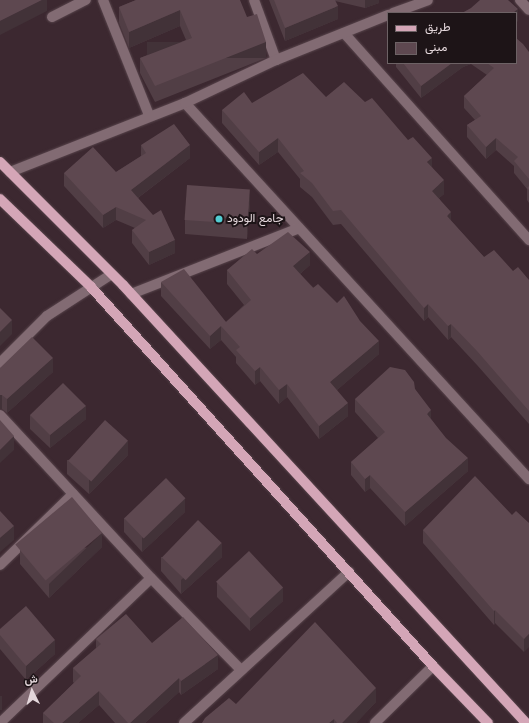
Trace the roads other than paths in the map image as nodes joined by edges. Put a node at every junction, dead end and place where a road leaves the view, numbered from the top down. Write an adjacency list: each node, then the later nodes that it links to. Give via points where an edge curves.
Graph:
1 (86, 0): 10 (street)
2 (103, 0): 14 (street)
3 (254, 0): 12 (street)
4 (428, 0): 6 (street)
5 (520, 0): 7 (street)
6 (404, 4): 8 (street)
7 (529, 10)
8 (394, 12)
9 (387, 15): 11 (street)
10 (52, 17)
11 (344, 33): 12 (street); 19 (street)
12 (276, 60): 13 (street)
13 (185, 103): 14 (street); 18 (street)
14 (149, 115): 16 (street)
15 (0, 162): 16 (main road)
16 (10, 172): 20 (main road)
17 (0, 199): 21 (main road)
18 (299, 228): 22 (street); 25 (street)
19 (529, 240)
20 (112, 274): 21 (street); 22 (main road)
21 (91, 287): 23 (street, via 47,316); 28 (main road)
22 (131, 294): 36 (main road)
23 (0, 363)
24 (0, 415): 26 (street)
25 (529, 479)
26 (72, 494): 27 (street); 29 (street)
27 (0, 565)
28 (350, 572): 30 (main road); 31 (street)
29 (151, 578): 31 (street); 32 (street)
30 (433, 666): 34 (street); 35 (main road)
31 (240, 669): 33 (street)
32 (0, 723)
33 (184, 723)
34 (375, 723)
35 (488, 723)
36 (526, 723)

